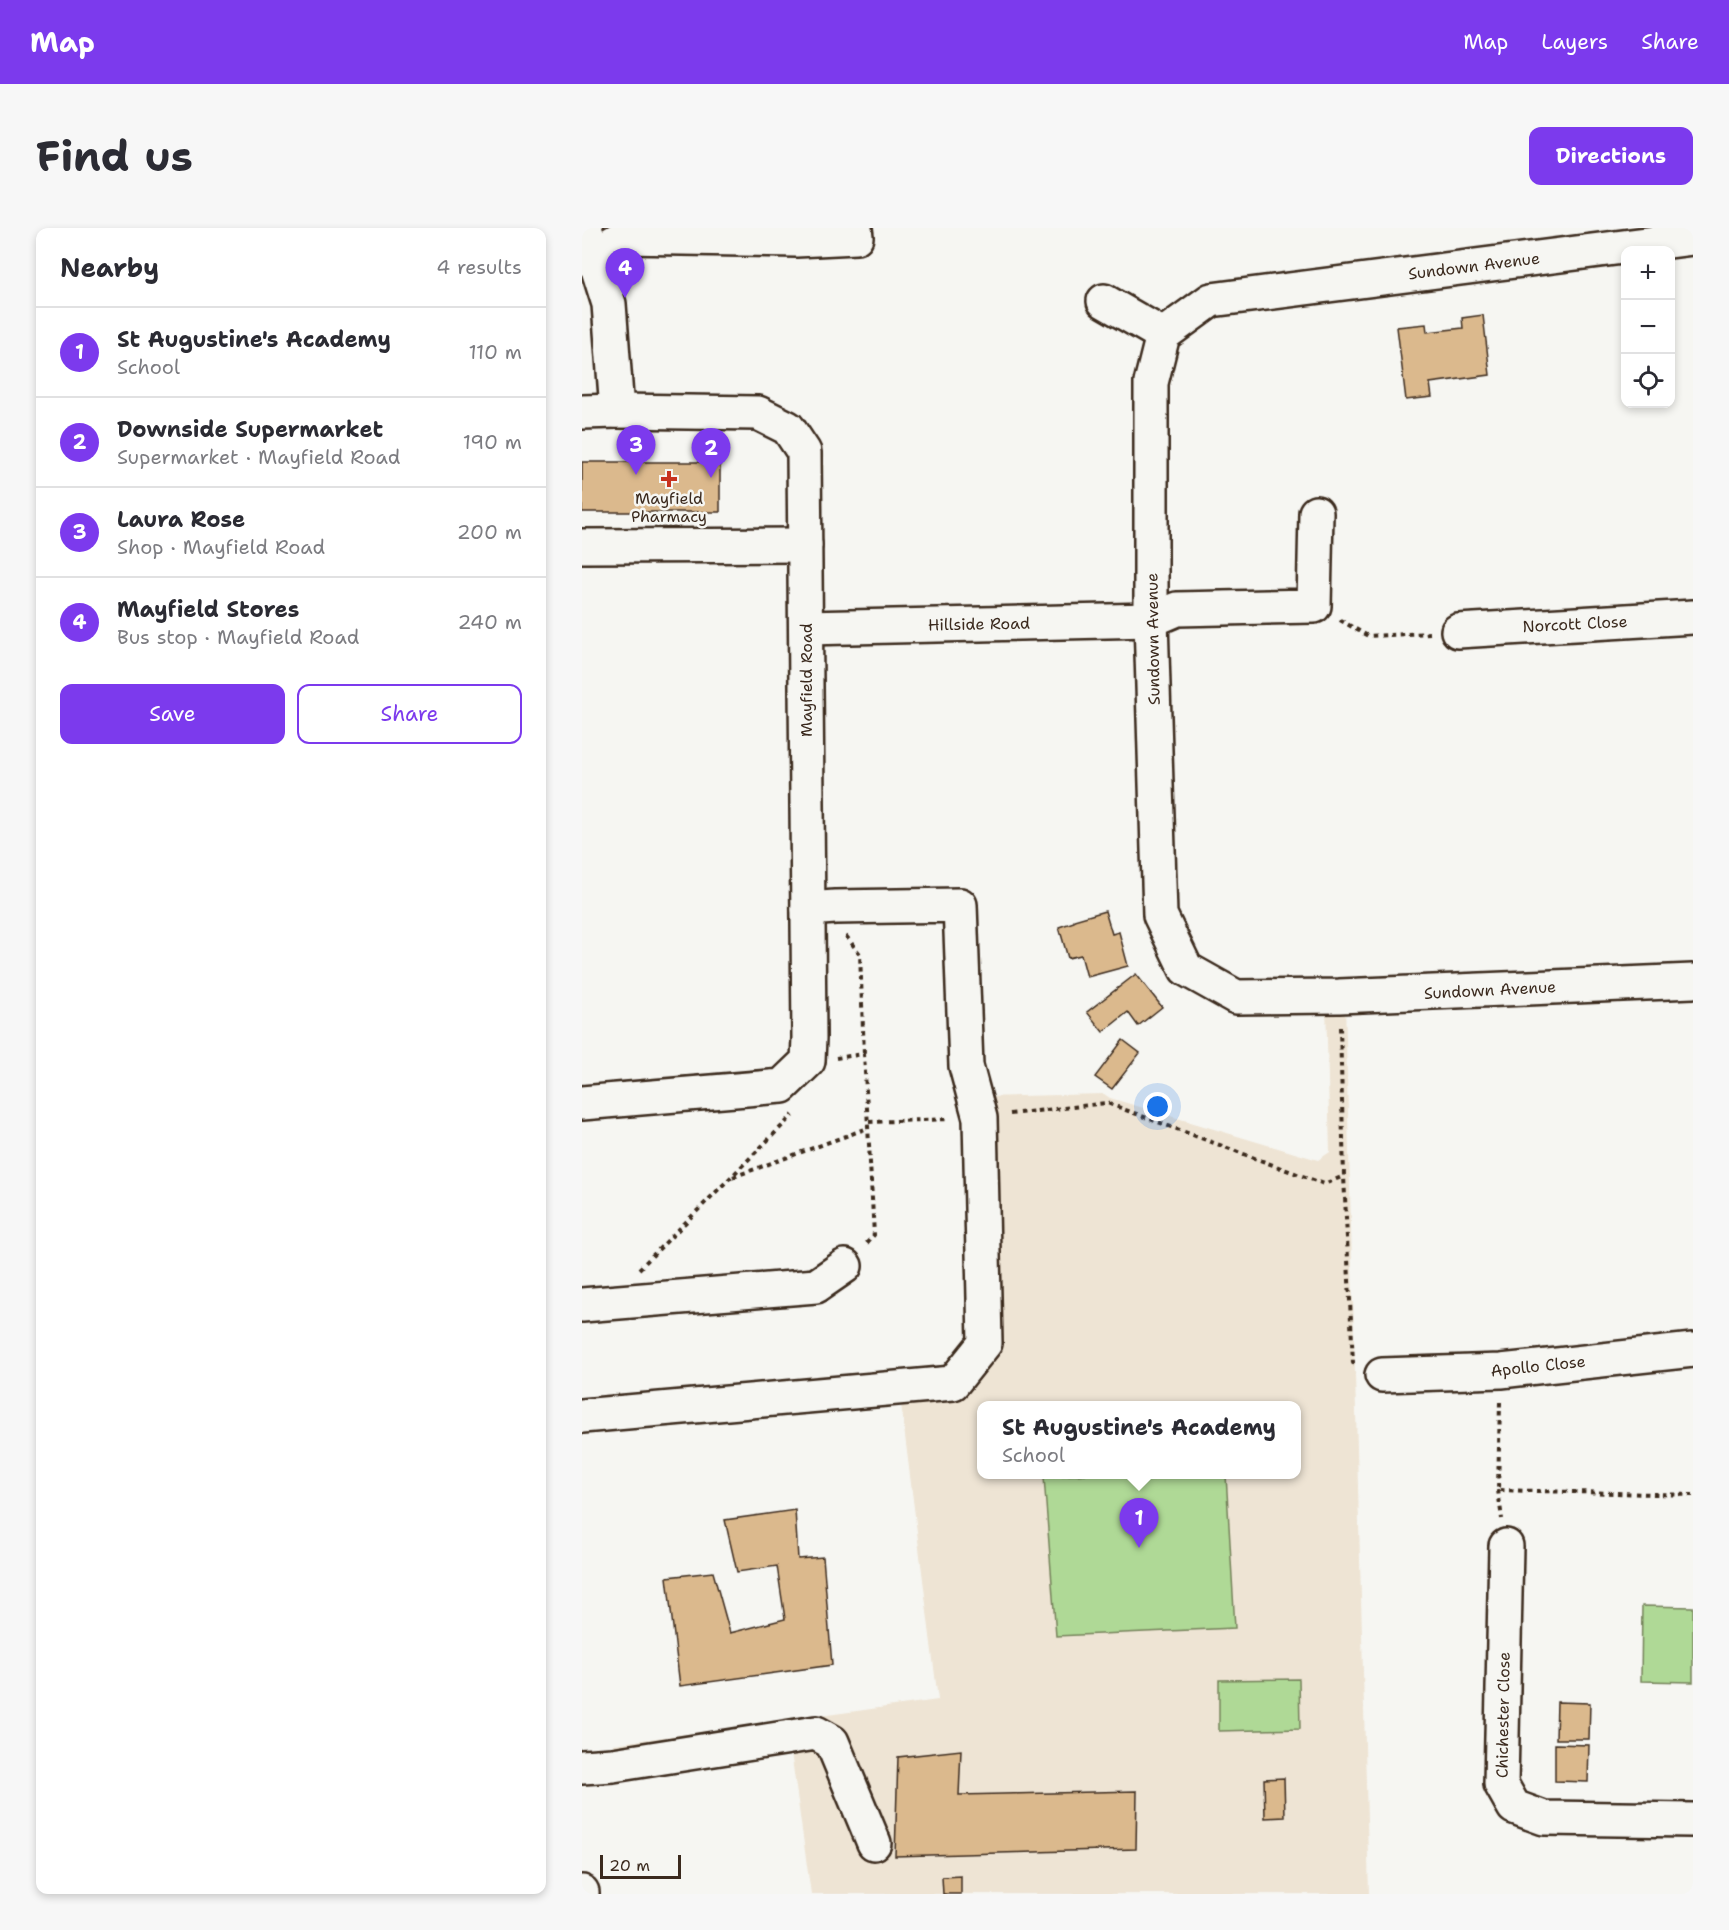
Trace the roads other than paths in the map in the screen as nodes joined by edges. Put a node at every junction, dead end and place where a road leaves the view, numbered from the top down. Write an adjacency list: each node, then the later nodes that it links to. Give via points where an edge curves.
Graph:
1 (855, 228): 3 (street, via 856,237 623,237)
2 (1693, 238): 5 (street, Sundown Avenue, via 1211,300)
3 (587, 247): 6 (street, via 609,304)
4 (1104, 301): 5 (street)
5 (1163, 334): 12 (street, Sundown Avenue, via 1151,383)
6 (617, 411): 7 (street, Mayfield Road); 9 (street, Mayfield Road, via 758,413 788,428 804,452)
7 (582, 412)
8 (1316, 513): 12 (street, via 1314,606 1177,609)
9 (805, 545): 10 (street); 13 (street, Mayfield Road)
10 (582, 546)
11 (1693, 617): 14 (street, Norcott Close)
12 (1151, 620): 13 (street, Hillside Road); 16 (street, Sundown Avenue, via 1160,915 1186,969 1236,997)
13 (806, 628): 15 (street, Mayfield Road)
14 (1458, 631)
15 (821, 908): 17 (street, Mayfield Road, via 808,1061 782,1086); 22 (street, via 960,905 966,1066 980,1118 985,1343 953,1383)
16 (1693, 981)
17 (582, 1103)
18 (845, 1266): 19 (street, via 816,1286)
19 (582, 1305)
20 (1693, 1350): 21 (street, Apollo Close, via 1501,1371)
21 (1382, 1375)
22 (582, 1416)
23 (1506, 1546): 25 (street, Chichester Close, via 1501,1784 1514,1807 1544,1818)
24 (582, 1767): 26 (street, via 816,1733 832,1742)
25 (1693, 1820)
26 (874, 1843)

